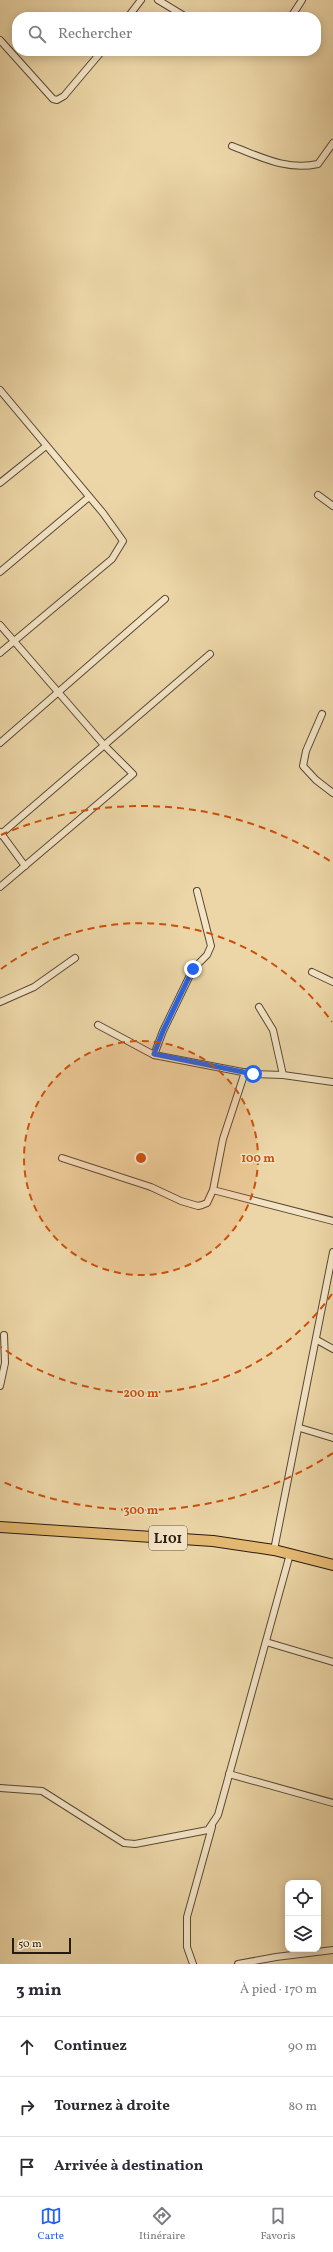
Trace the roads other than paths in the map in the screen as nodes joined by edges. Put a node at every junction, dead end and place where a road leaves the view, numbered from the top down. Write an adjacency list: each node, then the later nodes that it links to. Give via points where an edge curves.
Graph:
1 (141, 0): 4 (street)
2 (158, 0): 5 (street)
3 (302, 0): 6 (street)
4 (132, 12)
5 (178, 12)
6 (294, 12)
7 (0, 40): 8 (street)
8 (12, 53)
9 (14, 56): 10 (street, via 53,99 57,100 64,96)
10 (98, 56)
11 (333, 143): 12 (street, via 318,164 301,168)
12 (232, 146)
13 (0, 390): 14 (street)
14 (46, 446): 15 (street); 17 (street)
15 (0, 483)
16 (318, 496): 18 (street)
17 (89, 497): 19 (street); 22 (street, via 123,540 112,559)
18 (333, 506)
19 (0, 572)
20 (165, 599): 25 (street)
21 (0, 626): 22 (street)
22 (14, 641): 23 (street); 25 (street)
23 (0, 653)
24 (210, 654): 28 (street)
25 (58, 691): 27 (street); 28 (street)
26 (322, 714): 29 (street, via 306,751 303,766 316,780)
27 (0, 743)
28 (104, 745): 30 (street); 31 (street, via 133,774)
29 (333, 792)
30 (0, 833): 31 (street)
31 (25, 866): 32 (street)
32 (0, 887)
33 (197, 892): 40 (street, via 210,950 193,969)
34 (75, 958): 37 (street, via 34,987)
35 (312, 972): 36 (street)
36 (333, 982)
37 (0, 1002)
38 (259, 1007): 42 (street, via 273,1030)
39 (98, 1025): 40 (street)
40 (154, 1054): 41 (street)
41 (245, 1072): 42 (street); 45 (street, via 222,1139)
42 (282, 1075): 43 (street)
43 (333, 1082)
44 (62, 1158): 45 (street, via 151,1187 198,1206 207,1203)
45 (213, 1190): 46 (street)
46 (333, 1221)
47 (333, 1252): 49 (street)
48 (4, 1335): 51 (street, via 5,1363)
49 (317, 1340): 50 (street); 52 (street)
50 (333, 1349)
51 (0, 1386)
52 (300, 1428): 53 (street); 55 (street)
53 (333, 1438)
54 (0, 1528): 55 (main road, L101, via 158,1537)
55 (274, 1550): 56 (main road, L101)
56 (290, 1554): 57 (main road, L101); 58 (street)
57 (333, 1565)
58 (266, 1642): 59 (street); 60 (street)
59 (333, 1662)
60 (229, 1774): 62 (street); 63 (street, via 218,1816)
61 (0, 1788): 63 (street, via 42,1790 124,1843 135,1844 193,1834)
62 (333, 1803)
63 (212, 1827): 65 (street, via 187,1917 187,1947)
64 (333, 1950): 66 (street)
65 (193, 1964)
66 (238, 1964)

